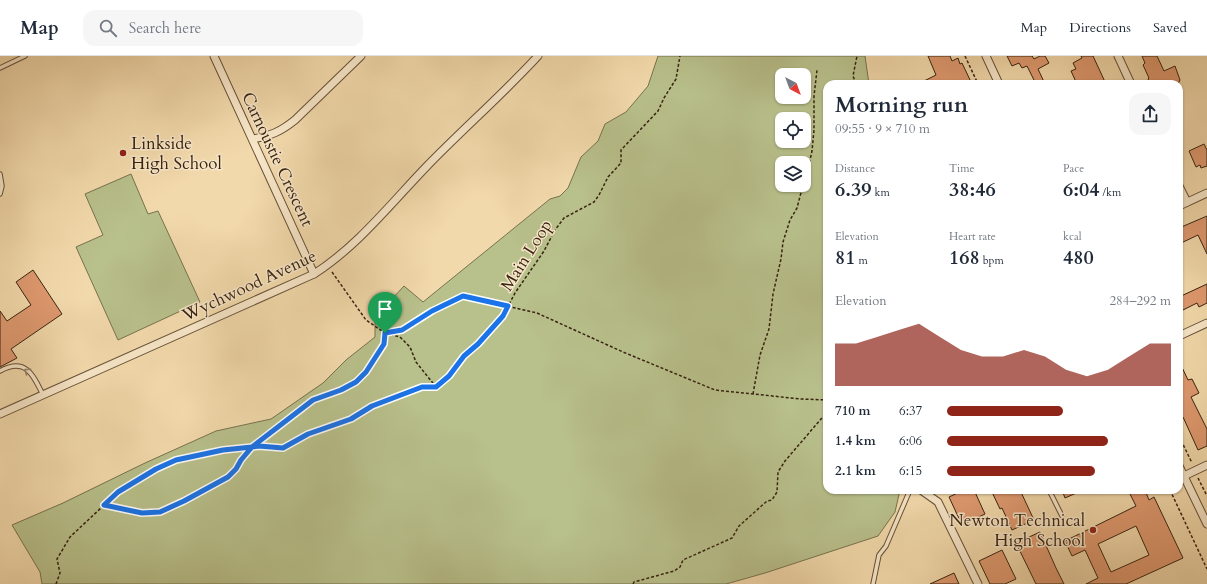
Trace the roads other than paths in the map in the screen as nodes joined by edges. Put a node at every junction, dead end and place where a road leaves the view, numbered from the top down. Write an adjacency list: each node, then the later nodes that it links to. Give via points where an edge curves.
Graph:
1 (25, 56): 7 (lane)
2 (214, 56): 10 (street, Carnoustie Crescent)
3 (361, 56): 10 (street, via 295,120 272,135)
4 (538, 56): 17 (street, Wychwood Avenue, via 350,247)
5 (986, 56): 8 (street)
6 (1118, 56): 9 (street)
7 (0, 68)
8 (997, 80)
9 (1129, 80)
10 (253, 139): 17 (street, Carnoustie Crescent)
11 (0, 174): 13 (lane)
12 (1207, 193): 15 (street)
13 (0, 194)
14 (1183, 194): 15 (street)
15 (1187, 202): 16 (street)
16 (1183, 204)
17 (314, 274): 21 (street, Wychwood Avenue)
18 (1207, 323): 19 (street)
19 (1183, 334)
20 (0, 371): 21 (lane, one-way to 20, via 36,379 25,368 18,365 9,366)
21 (43, 395): 22 (street, Wychwood Avenue)
22 (0, 414)
23 (1207, 465): 24 (street)
24 (1184, 476): 29 (street)
25 (908, 494): 30 (lane, via 886,546 879,555)
26 (927, 494): 31 (street, via 938,502)
27 (1051, 494): 28 (lane)
28 (1062, 516)
29 (1207, 524)
30 (873, 584)
31 (978, 584)

